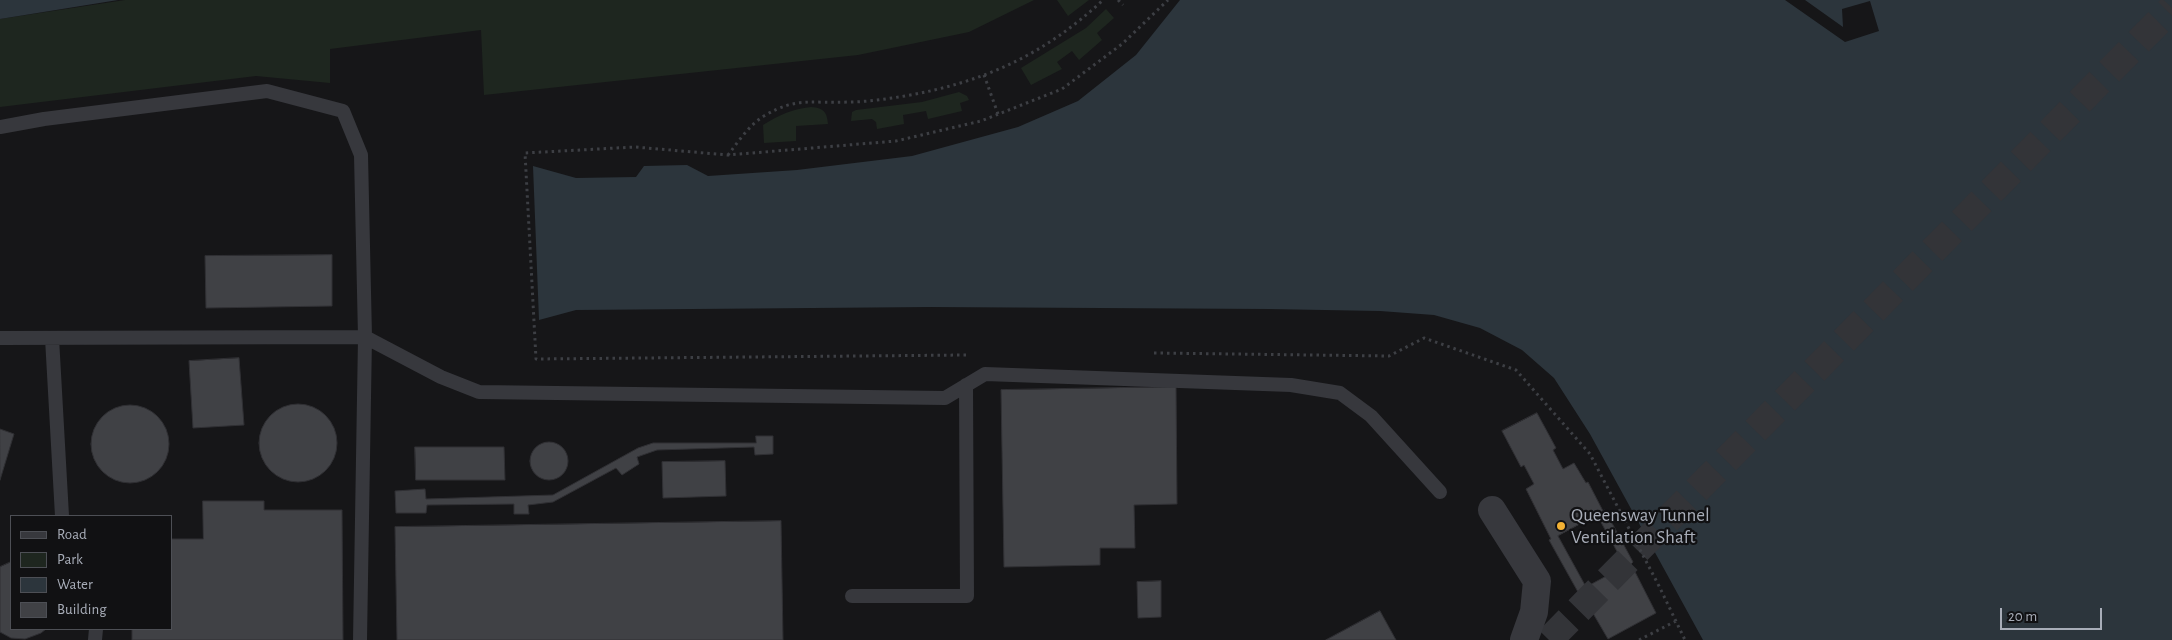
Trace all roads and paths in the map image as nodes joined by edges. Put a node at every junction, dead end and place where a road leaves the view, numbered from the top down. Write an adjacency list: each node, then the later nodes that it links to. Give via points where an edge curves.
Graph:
1 (1103, 0): 5 (path, via 1043,47 1010,66)
2 (1118, 0): 4 (path)
3 (1168, 0): 6 (path, via 1122,44 1062,89)
4 (1123, 5)
5 (984, 75): 6 (path); 8 (path, via 905,96 792,103 763,117)
6 (998, 114): 8 (path, via 896,141)
7 (0, 127): 9 (lane, via 267,91 343,111 361,155)
8 (728, 156): 13 (path, via 635,147 525,152)
9 (365, 337): 11 (lane); 14 (lane, via 441,377 479,392 945,398); 20 (lane)
10 (0, 338): 11 (lane)
11 (52, 338): 17 (lane)
12 (1424, 338): 19 (path, via 1516,370 1590,454)
13 (536, 359)
14 (966, 386): 15 (lane, via 985,374 1290,385 1340,393 1371,416); 18 (lane, via 966,596)
15 (1440, 492)
16 (1492, 510): 21 (street, via 1537,580 1534,612)
17 (62, 515)
18 (852, 596)
19 (1676, 621): 22 (path); 23 (path)
20 (360, 640)
21 (1524, 640)
22 (1639, 640)
23 (1686, 640)

